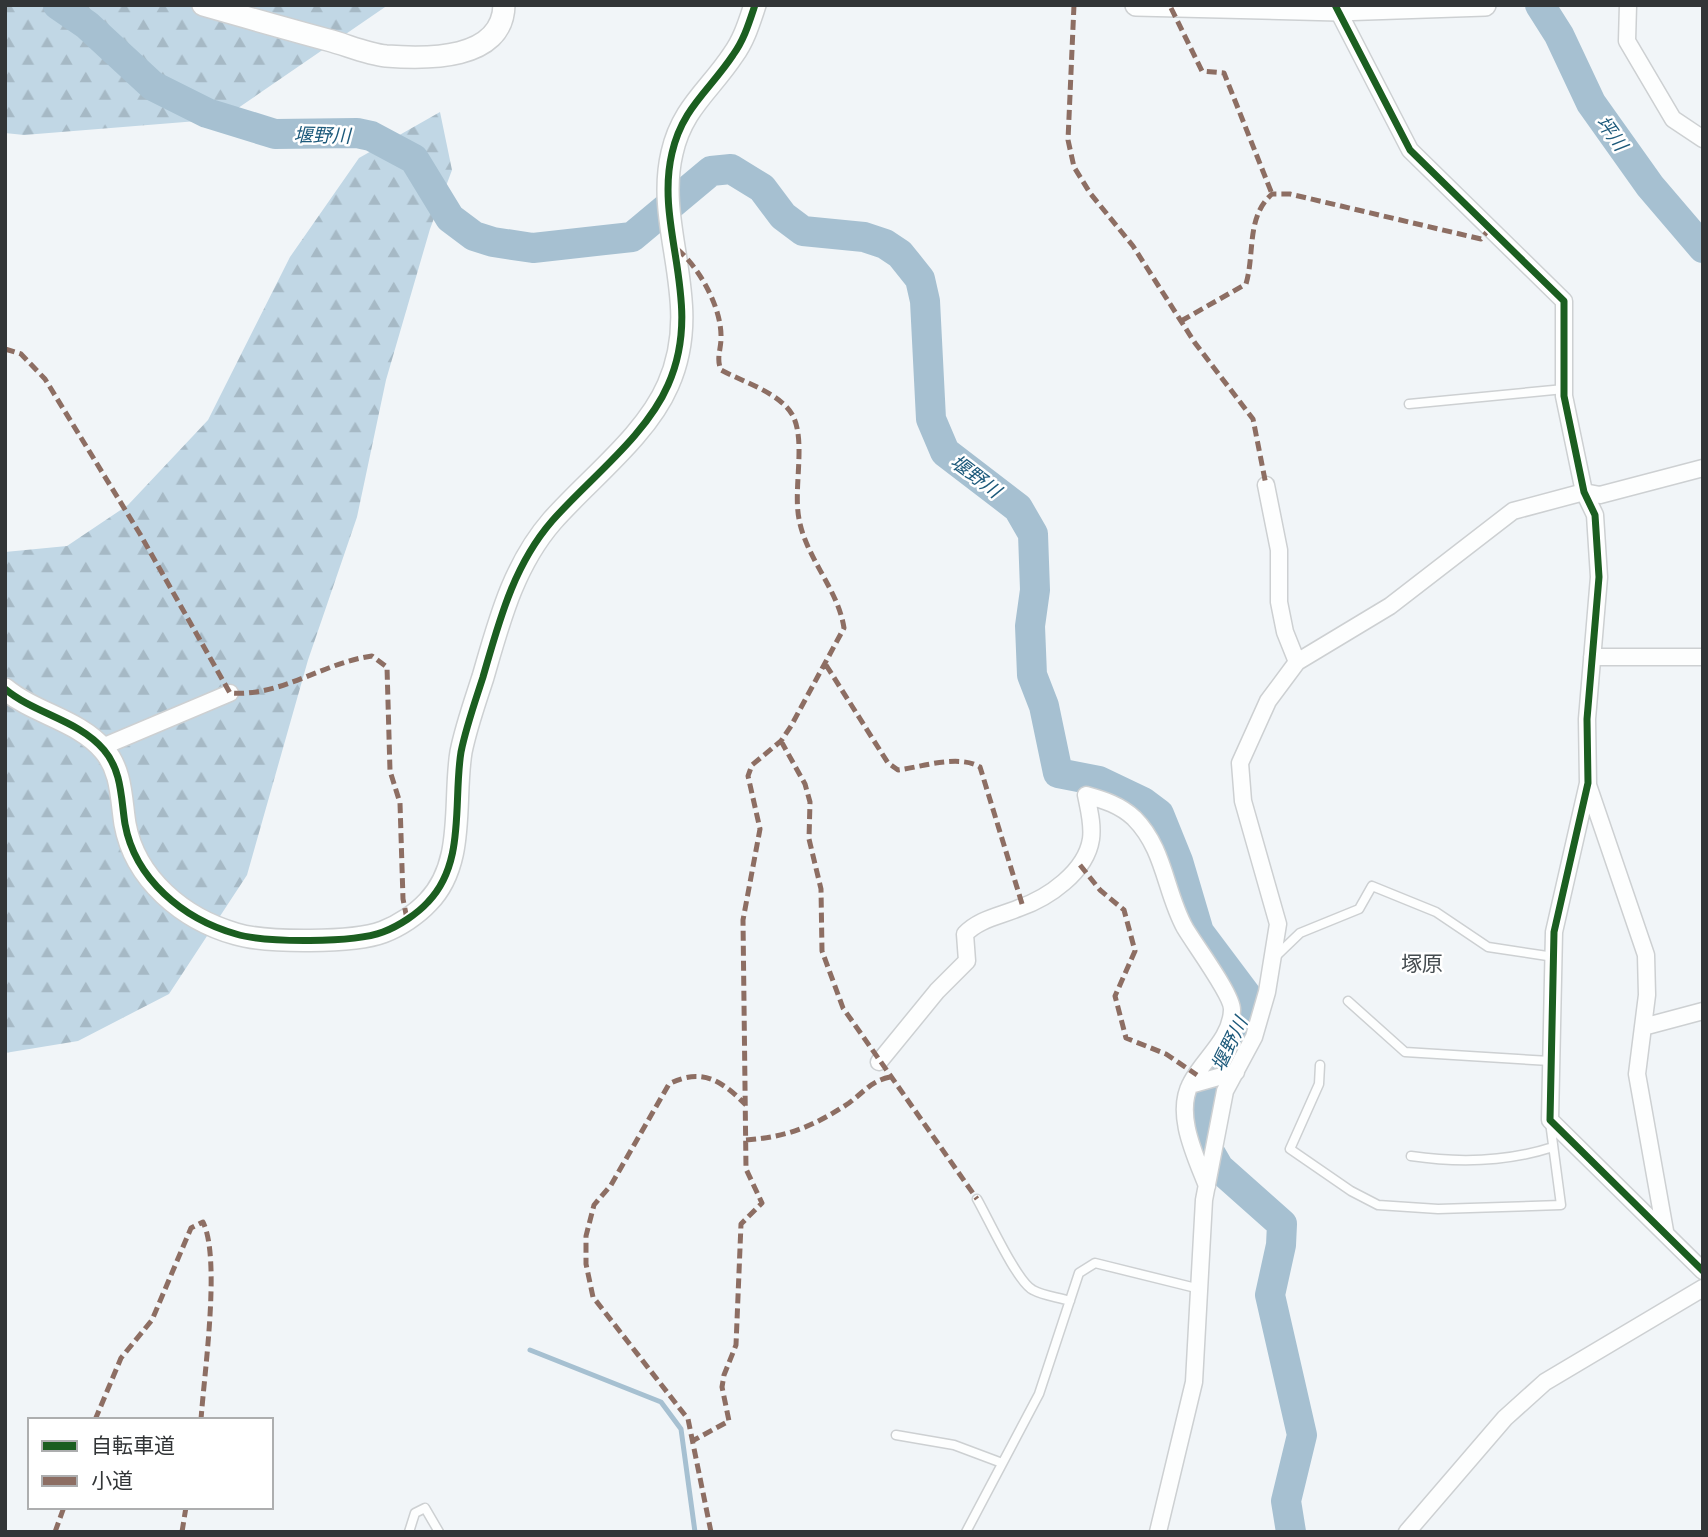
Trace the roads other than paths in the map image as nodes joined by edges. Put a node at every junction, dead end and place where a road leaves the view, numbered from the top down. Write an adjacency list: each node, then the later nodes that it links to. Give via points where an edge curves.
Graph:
1 (204, 5): 2 (street, via 383,55 418,56 478,48 495,35)
2 (504, 5)
3 (755, 5): 19 (street, via 747,32 684,120 671,155 668,181 682,289 678,361 653,413 549,524 503,606 462,746 447,877 429,901 382,932 354,938 268,939 216,928 190,915 146,875 129,845 120,785)
4 (1136, 5): 7 (street)
5 (1485, 5): 7 (street)
6 (1628, 5): 8 (street, via 1628,41 1673,119)
7 (1337, 8): 9 (street, via 1410,150 1564,300)
8 (1703, 139)
9 (1564, 389): 10 (lane); 13 (street)
10 (1409, 404)
11 (1703, 468): 13 (street, via 1600,495)
12 (1266, 485): 16 (street, via 1279,550 1284,632)
13 (1584, 492): 14 (street, via 1595,515 1599,578); 16 (street, via 1513,511 1390,606)
14 (1592, 657): 15 (street); 20 (street)
15 (1703, 657)
16 (1297, 662): 22 (street, via 1268,701 1240,763 1243,801 1278,924)
17 (5, 689): 19 (street)
18 (230, 693): 19 (street)
19 (102, 747)
20 (1588, 783): 21 (street, via 1554,932); 25 (street, via 1646,955)
21 (1555, 957): 22 (lane, via 1488,947 1436,912 1372,886 1359,909 1300,933); 26 (street)
22 (1272, 961): 29 (street, via 1254,1038)
23 (1348, 1000): 26 (lane, via 1405,1052)
24 (1703, 1011): 25 (street)
25 (1643, 1027): 36 (street, via 1637,1073)
26 (1550, 1060): 31 (street)
27 (879, 1062): 30 (street, via 967,961 965,934 974,925 1055,890 1080,865 1092,826 1086,795 1113,803 1133,817 1147,835 1162,862 1178,916 1231,997 1228,1026)
28 (1320, 1065): 32 (lane, via 1319,1084 1290,1149 1378,1205 1438,1209 1561,1205)
29 (1233, 1073): 30 (street); 34 (street, via 1225,1091)
30 (1193, 1084): 34 (street, via 1186,1126)
31 (1550, 1119): 32 (lane); 36 (street)
32 (1553, 1147): 33 (lane, via 1452,1162)
33 (1411, 1156)
34 (1208, 1182): 39 (street)
35 (977, 1199): 40 (lane, via 1018,1278 1033,1290)
36 (1665, 1231): 37 (street)
37 (1703, 1271)
38 (1703, 1288): 47 (street, via 1545,1382 1505,1418)
39 (1200, 1289): 40 (lane, via 1095,1262 1079,1273); 46 (street, via 1195,1382)
40 (1070, 1301): 42 (lane, via 1040,1394)
41 (896, 1434): 42 (lane, via 954,1445)
42 (1002, 1463): 45 (lane)
43 (408, 1532): 44 (lane, via 415,1513 425,1508)
44 (439, 1532)
45 (966, 1532)
46 (1158, 1532)
47 (1407, 1532)

